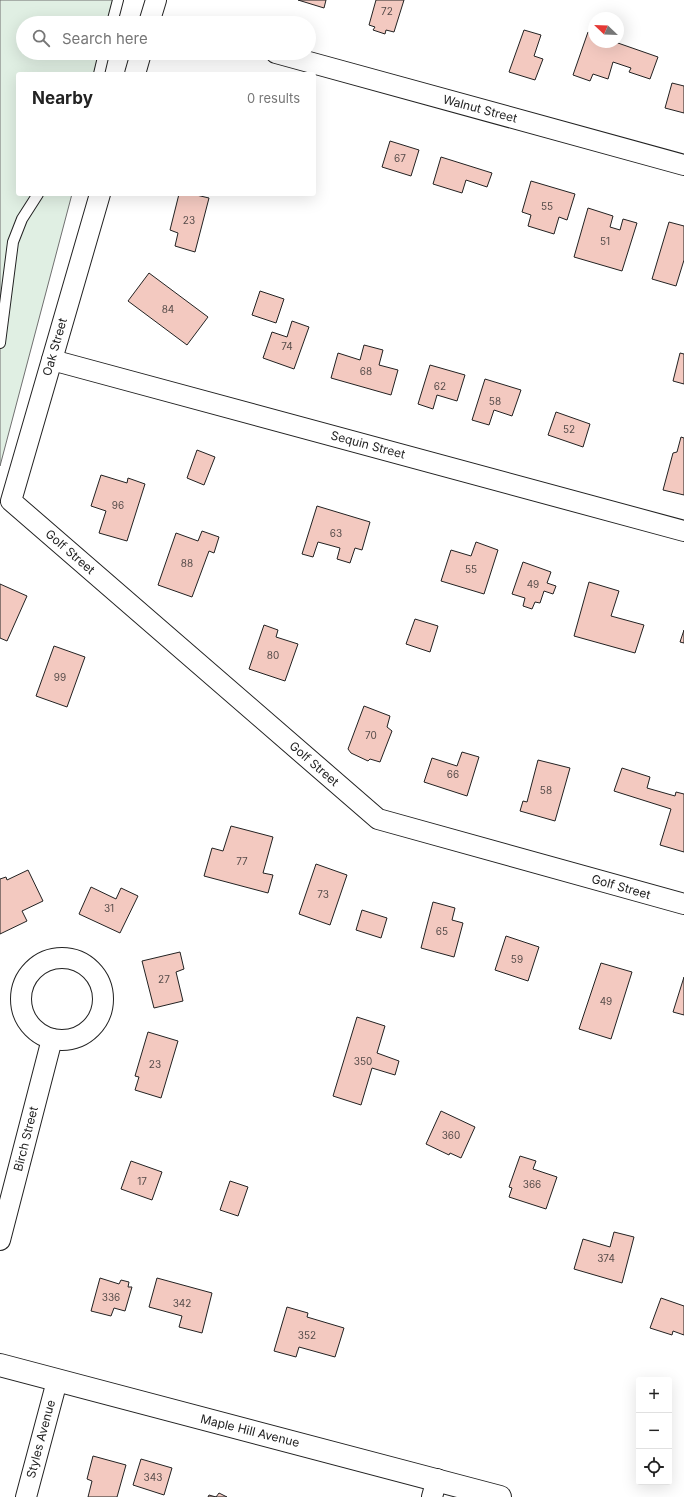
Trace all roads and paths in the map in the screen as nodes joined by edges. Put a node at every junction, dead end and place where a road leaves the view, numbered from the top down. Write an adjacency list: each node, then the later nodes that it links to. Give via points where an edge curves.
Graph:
1 (118, 0): 3 (lane)
2 (156, 0): 4 (street)
3 (114, 16)
4 (155, 16)
5 (102, 60): 8 (lane)
6 (139, 60): 9 (street)
7 (302, 60): 10 (street, Walnut Street)
8 (99, 72)
9 (135, 72)
10 (684, 165)
11 (37, 196): 14 (lane, via 22,219 13,242)
12 (99, 196): 16 (street, Oak Street)
13 (0, 276): 14 (lane)
14 (6, 296): 15 (lane)
15 (0, 343)
16 (52, 360): 17 (street, Oak Street); 18 (street, Sequin Street)
17 (11, 501): 19 (street, Golf Street, via 378,819)
18 (684, 531)
19 (684, 904)
20 (52, 1039): 20 (street, via 78,1037 89,1030 102,1008 100,982 93,971 71,958 58,957 34,967 26,977 22,989 20,1002 23,1015 30,1026); 21 (street, Birch Street)
21 (0, 1240)
22 (0, 1365): 23 (street, Maple Hill Avenue)
23 (57, 1381): 24 (street, Maple Hill Avenue); 25 (street, Styles Avenue)
24 (434, 1488): 26 (street, Maple Hill Avenue)
25 (26, 1497)
26 (500, 1497)

